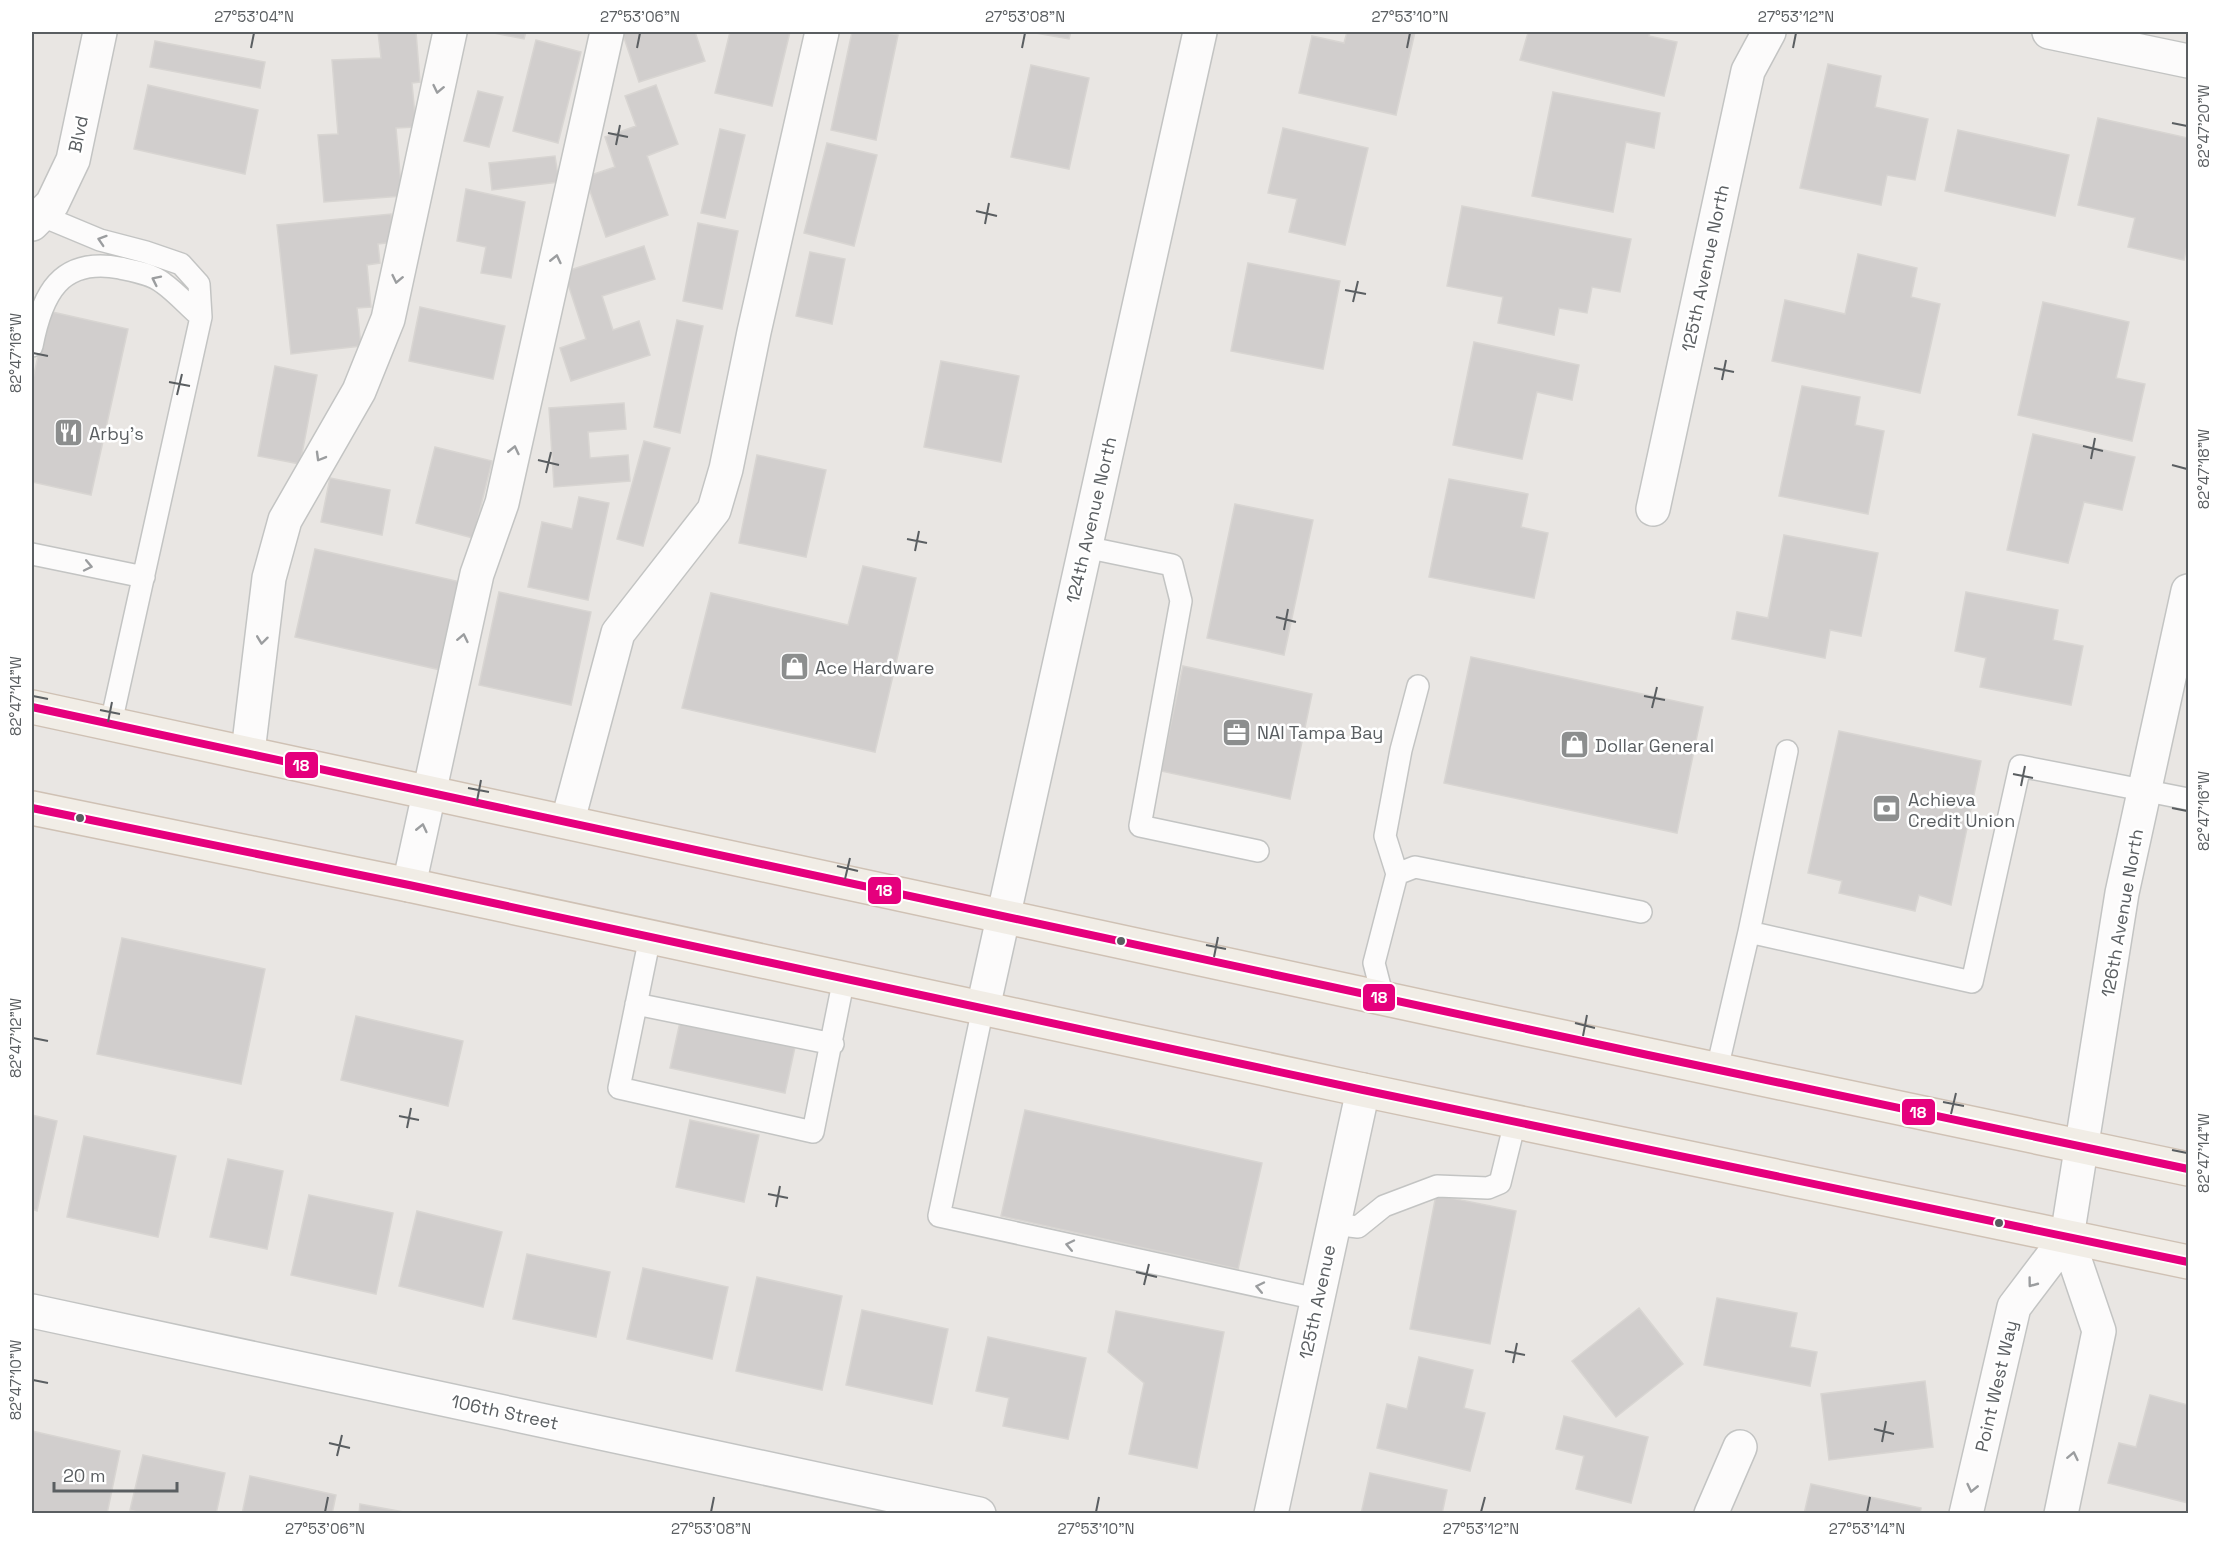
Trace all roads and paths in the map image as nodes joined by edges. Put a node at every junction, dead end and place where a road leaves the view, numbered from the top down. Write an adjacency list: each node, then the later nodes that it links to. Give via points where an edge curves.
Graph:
1 (100, 32): 9 (street, Blvd, via 73,160 52,204)
2 (450, 32): 21 (street, one-way to 21, via 388,319 359,391 285,520 269,578)
3 (607, 32): 23 (street, one-way to 3, via 477,574 502,503)
4 (822, 32): 26 (street, via 714,510 618,633)
5 (1200, 32): 13 (street, 124th Avenue North)
6 (1769, 32): 12 (street, 125th Avenue North, via 1748,71)
7 (2049, 32): 8 (street)
8 (2188, 61)
9 (36, 220): 10 (lane, one-way to 9, via 199,284 181,264)
10 (201, 317): 11 (lane, one-way to 11, via 162,282 107,266 81,267 63,277 48,293); 15 (lane)
11 (32, 346)
12 (1653, 509)
13 (1084, 548): 27 (lane, via 1172,565 1181,601 1140,826); 31 (street, 124th Avenue North)
14 (32, 554): 15 (lane, one-way to 15)
15 (144, 578): 19 (lane)
16 (2188, 591): 22 (street, 126th Avenue North)
17 (1418, 686): 28 (lane, via 1385,836)
18 (32, 707): 19 (main road)
19 (111, 723): 21 (main road)
20 (1787, 751): 32 (lane)
21 (248, 752): 23 (main road)
22 (2146, 790): 24 (lane); 32 (lane, via 2020,766 1972,982); 42 (street, 126th Avenue North, via 2122,893)
23 (431, 791): 26 (main road); 29 (street, one-way to 23)
24 (2188, 799)
25 (32, 808): 29 (main road)
26 (568, 820): 31 (main road)
27 (1258, 851)
28 (1398, 873): 30 (lane, via 1415,867); 35 (lane, via 1374,963)
29 (409, 885): 33 (main road)
30 (1641, 912)
31 (1004, 915): 35 (main road); 37 (street, 124th Avenue North)
32 (1749, 932): 39 (lane)
33 (650, 937): 34 (main road); 36 (lane)
34 (844, 978): 37 (main road); 38 (lane)
35 (1383, 998): 39 (main road)
36 (636, 1004): 38 (lane); 38 (lane, via 619,1088 813,1132)
37 (983, 1008): 40 (main road); 47 (lane, one-way to 37, via 939,1216)
38 (832, 1044)
39 (1717, 1069): 42 (main road)
40 (1363, 1090): 41 (main road); 44 (street, 125th Avenue)
41 (1515, 1122): 44 (lane, via 1500,1183 1488,1188 1437,1186 1384,1206 1358,1227); 45 (main road)
42 (2082, 1147): 43 (main road); 45 (street, 126th Avenue North)
43 (2188, 1169)
44 (1334, 1224): 47 (street, 125th Avenue)
45 (2067, 1237): 46 (main road); 53 (street, Point West Way, one-way to 53, via 2014,1307); 54 (street, one-way to 45, via 2099,1331)
46 (2188, 1262)
47 (1317, 1299): 51 (street, 125th Avenue)
48 (32, 1311): 50 (street, 106th Street)
49 (1740, 1447): 52 (street)
50 (979, 1514)
51 (1271, 1514)
52 (1711, 1514)
53 (1966, 1514)
54 (2061, 1514)

